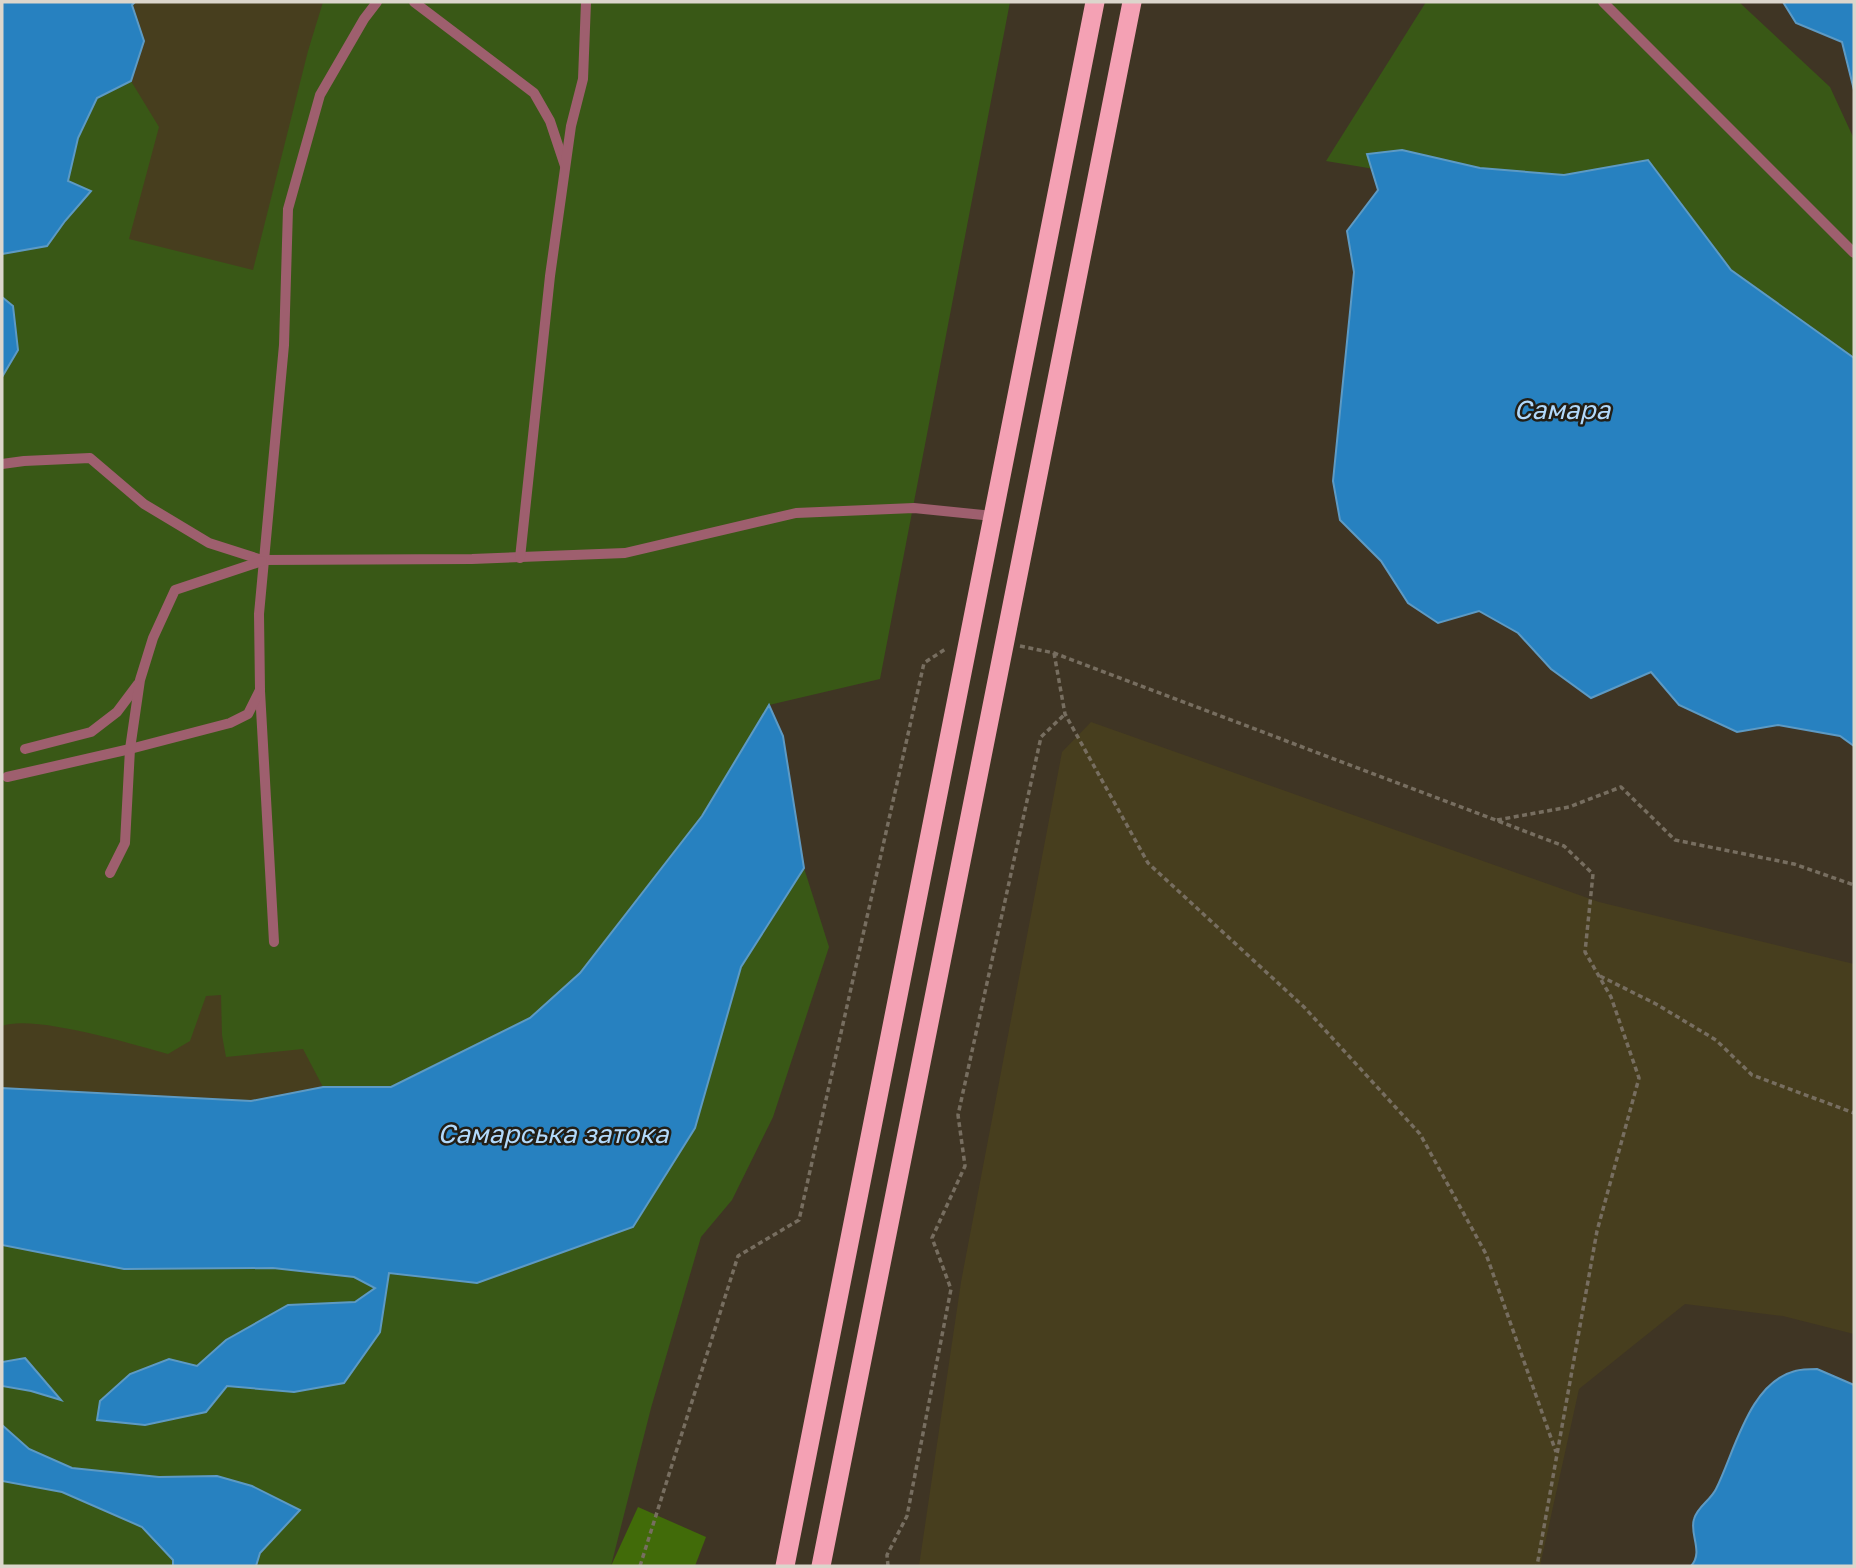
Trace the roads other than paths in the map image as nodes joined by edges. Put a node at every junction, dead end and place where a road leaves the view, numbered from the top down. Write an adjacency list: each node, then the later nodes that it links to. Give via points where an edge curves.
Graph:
1 (377, 2): 12 (lane, via 320,95 288,209 284,345)
2 (414, 2): 7 (lane, via 534,93 550,121)
3 (586, 2): 7 (lane, via 583,79)
4 (1095, 2): 10 (highway)
5 (1132, 2): 21 (highway)
6 (1603, 2): 8 (lane)
7 (565, 168): 11 (lane)
8 (1854, 253)
9 (2, 464): 12 (lane, via 89,458 144,504 209,544)
10 (993, 516): 11 (lane, via 914,508 796,513 625,553); 20 (highway)
11 (520, 558): 12 (lane)
12 (262, 560): 13 (lane, via 175,590); 14 (lane)
13 (140, 681): 15 (lane, via 117,712 91,732); 16 (lane)
14 (260, 690): 16 (lane, via 248,714 230,723); 19 (lane)
15 (25, 748)
16 (130, 749): 17 (lane); 18 (lane, via 125,843)
17 (7, 777)
18 (110, 873)
19 (274, 942)
20 (785, 1566)
21 (821, 1566)

